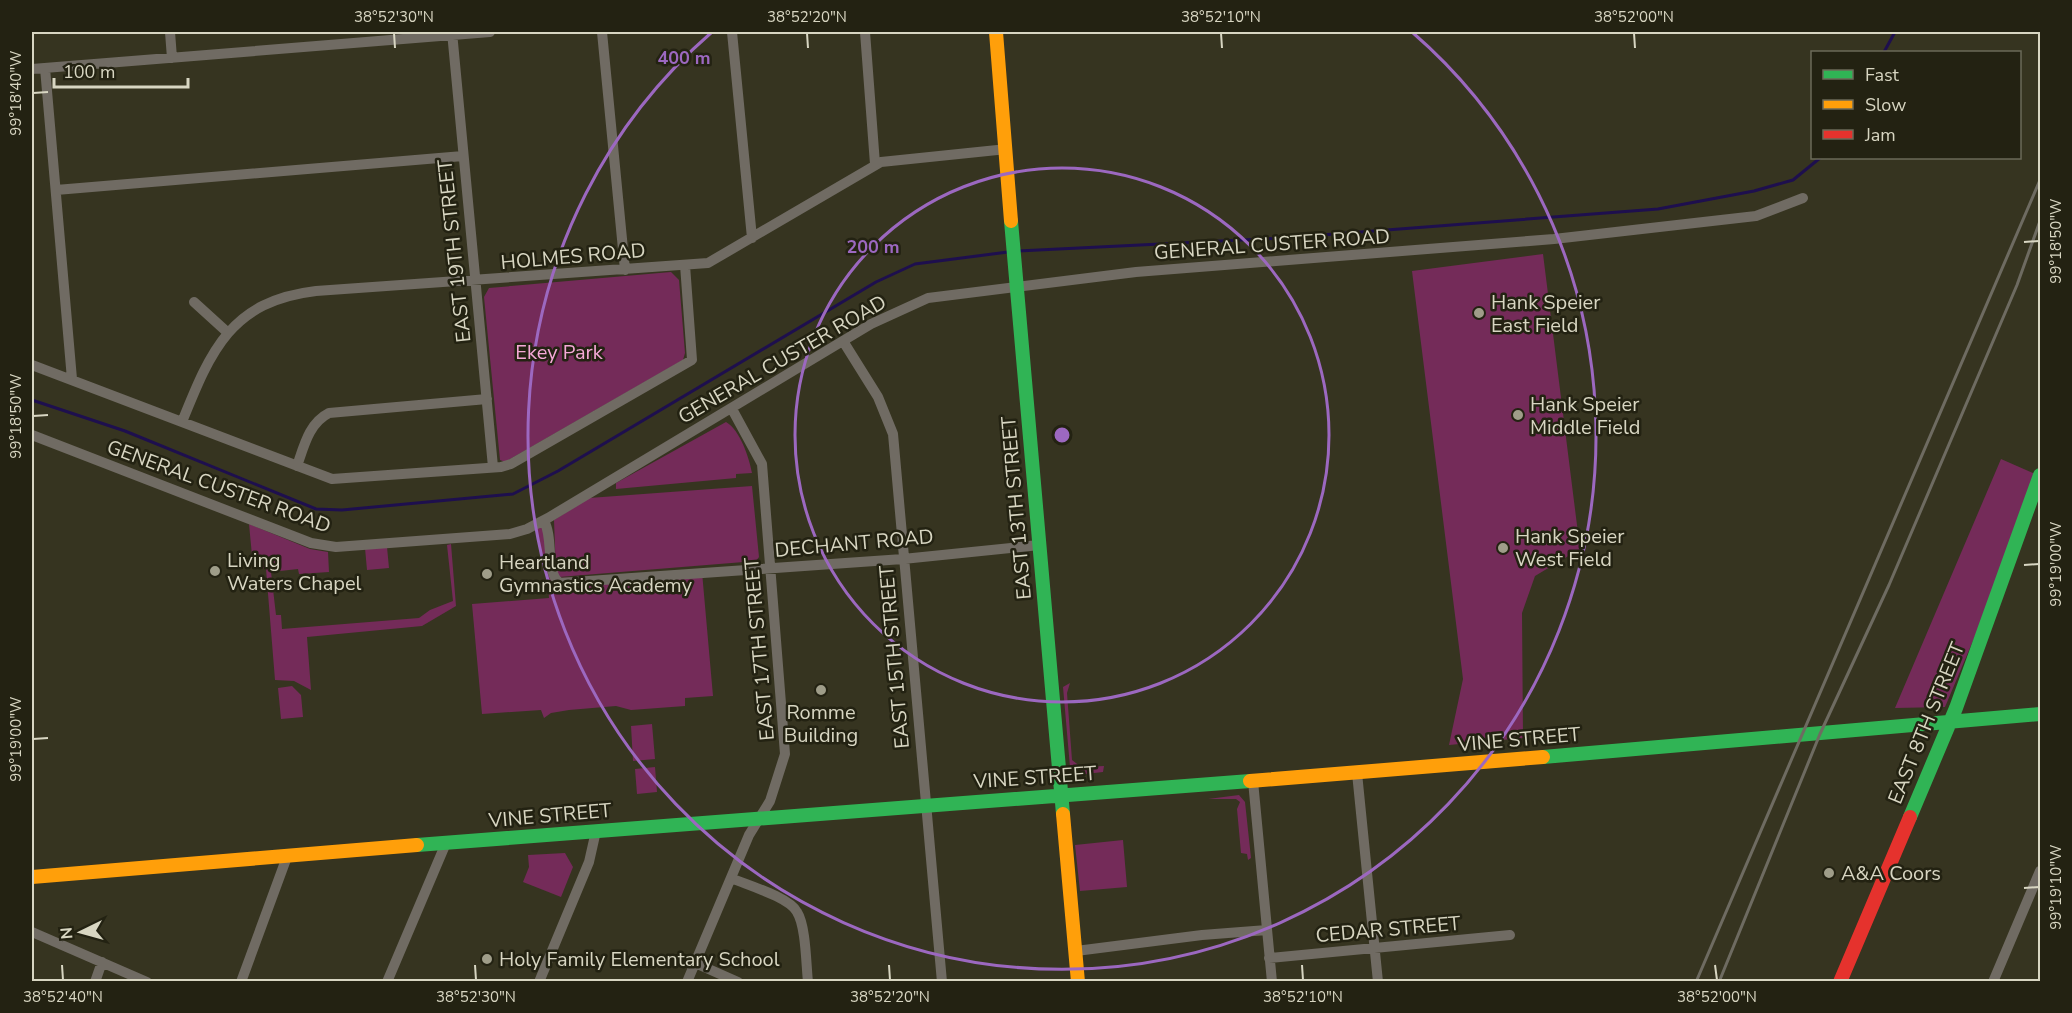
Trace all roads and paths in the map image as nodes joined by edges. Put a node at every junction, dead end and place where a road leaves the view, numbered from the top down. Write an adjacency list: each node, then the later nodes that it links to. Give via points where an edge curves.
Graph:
1 (170, 32): 8 (street)
2 (490, 32): 7 (street)
3 (602, 32): 18 (street)
4 (732, 32): 16 (street)
5 (865, 32): 13 (street)
6 (996, 32): 11 (main road, EAST 13TH STREET)
7 (452, 33): 8 (street); 12 (street, EAST 19TH STREET)
8 (172, 58): 9 (street)
9 (45, 68): 10 (street); 14 (street)
10 (32, 69)
11 (1007, 149): 13 (street, HOLMES ROAD); 20 (main road, EAST 13TH STREET)
12 (463, 156): 14 (street); 19 (street, EAST 19TH STREET)
13 (875, 164): 16 (street, HOLMES ROAD)
14 (56, 190): 25 (street)
15 (1803, 198): 20 (street, GENERAL CUSTER ROAD, via 1744,218 1554,239 1136,272)
16 (752, 238): 17 (street, HOLMES ROAD, via 708,263)
17 (685, 265): 18 (street, HOLMES ROAD); 31 (street, via 692,360 511,464)
18 (625, 270): 19 (street, HOLMES ROAD)
19 (476, 280): 22 (street, HOLMES ROAD, via 296,293 257,307); 26 (street, EAST 19TH STREET)
20 (1016, 286): 23 (street, GENERAL CUSTER ROAD, via 928,298); 34 (main road, EAST 13TH STREET)
21 (194, 302): 22 (street)
22 (227, 332): 28 (street, HOLMES ROAD, via 206,362)
23 (843, 341): 27 (street, GENERAL CUSTER ROAD); 35 (street, EAST 15TH STREET, via 878,397 893,434)
24 (32, 365): 25 (street)
25 (72, 380): 28 (street)
26 (487, 399): 30 (street, via 329,413 312,428); 31 (street, EAST 19TH STREET)
27 (732, 409): 33 (street, GENERAL CUSTER ROAD); 36 (street, EAST 17TH STREET, via 762,464)
28 (182, 422): 30 (street)
29 (32, 435): 33 (street, GENERAL CUSTER ROAD, via 319,545 510,534)
30 (297, 466): 31 (street, via 332,479)
31 (493, 467)
32 (2040, 475): 38 (main road, EAST 8TH STREET)
33 (544, 520): 36 (street, DECHANT ROAD, via 550,534 552,573 560,583)
34 (1039, 545): 35 (street, DECHANT ROAD); 41 (main road, EAST 13TH STREET)
35 (903, 559): 36 (street, DECHANT ROAD); 42 (street, EAST 15TH STREET)
36 (771, 569): 43 (street, EAST 17TH STREET, via 785,754 770,801)
37 (2040, 714): 38 (main road, VINE STREET)
38 (1950, 723): 39 (main road, VINE STREET); 70 (main road, EAST 8TH STREET)
39 (1357, 773): 40 (main road, VINE STREET); 53 (street)
40 (1253, 781): 41 (main road, VINE STREET); 50 (street)
41 (1061, 794): 42 (main road, VINE STREET); 54 (main road, EAST 13TH STREET)
42 (926, 805): 43 (main road, VINE STREET); 66 (street, EAST 15TH STREET)
43 (758, 819): 44 (main road, VINE STREET); 49 (street, EAST 17TH STREET)
44 (596, 831): 45 (main road, VINE STREET); 62 (street, via 589,862)
45 (446, 843): 46 (main road, VINE STREET); 61 (street)
46 (288, 854): 48 (main road, VINE STREET); 60 (street)
47 (2040, 871): 71 (street)
48 (32, 877)
49 (731, 878): 57 (street, EAST 17TH STREET); 65 (street, via 789,903 797,911)
50 (1267, 930): 54 (street); 55 (street)
51 (32, 932): 56 (street)
52 (1510, 935): 53 (street, CEDAR STREET)
53 (1375, 949): 55 (street, CEDAR STREET); 69 (street)
54 (1076, 951): 67 (main road, EAST 13TH STREET)
55 (1269, 958): 68 (street)
56 (102, 962): 58 (street); 59 (street)
57 (695, 963): 63 (street, EAST 17TH STREET); 64 (street)
58 (95, 981)
59 (147, 981)
60 (241, 981)
61 (387, 981)
62 (539, 981)
63 (687, 981)
64 (738, 981)
65 (808, 981)
66 (942, 981)
67 (1078, 981)
68 (1272, 981)
69 (1378, 981)
70 (1840, 981)
71 (1993, 981)

